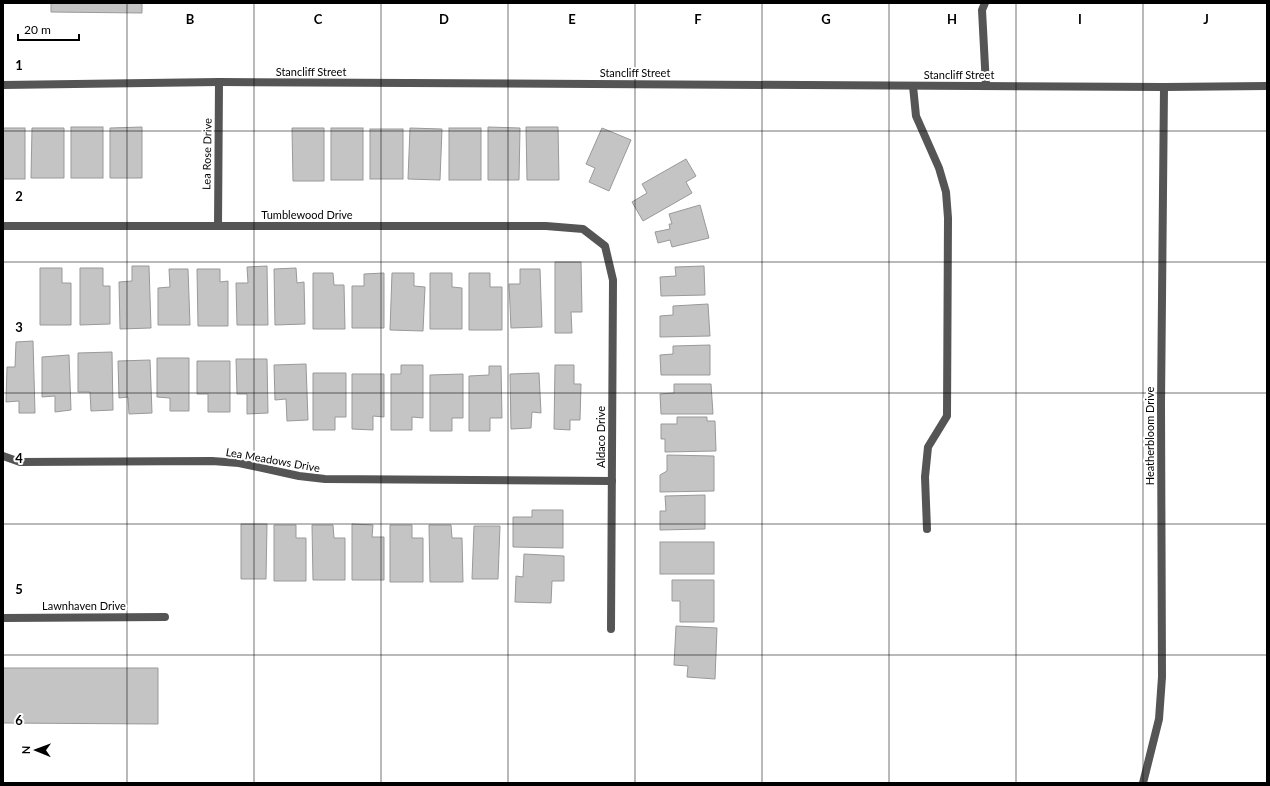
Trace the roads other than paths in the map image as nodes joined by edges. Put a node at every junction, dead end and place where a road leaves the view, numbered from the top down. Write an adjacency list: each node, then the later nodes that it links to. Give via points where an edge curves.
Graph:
1 (985, 3): 5 (street, via 982,10)
2 (219, 82): 3 (street, Stancliff Street); 4 (street, Stancliff Street); 9 (street, Lea Rose Drive)
3 (3, 84)
4 (913, 86): 5 (street, Stancliff Street); 13 (street, via 916,116 939,168 946,192 948,218 947,416 928,446 925,477)
5 (986, 86): 7 (street, Stancliff Street)
6 (1267, 86): 7 (street, Stancliff Street)
7 (1164, 87): 17 (street, Heatherbloom Drive, via 1162,677 1159,719)
8 (3, 226): 9 (street, Tumblewood Drive)
9 (218, 226): 10 (street, Tumblewood Drive, via 546,226 583,229)
10 (605, 246): 12 (street, Aldaco Drive, via 612,280)
11 (3, 456): 12 (street, Lea Meadows Drive, via 20,462 232,462 325,479)
12 (612, 481): 16 (street, Aldaco Drive)
13 (927, 530)
14 (165, 617): 15 (street, Lawnhaven Drive)
15 (3, 618)
16 (612, 629)
17 (1144, 780)

